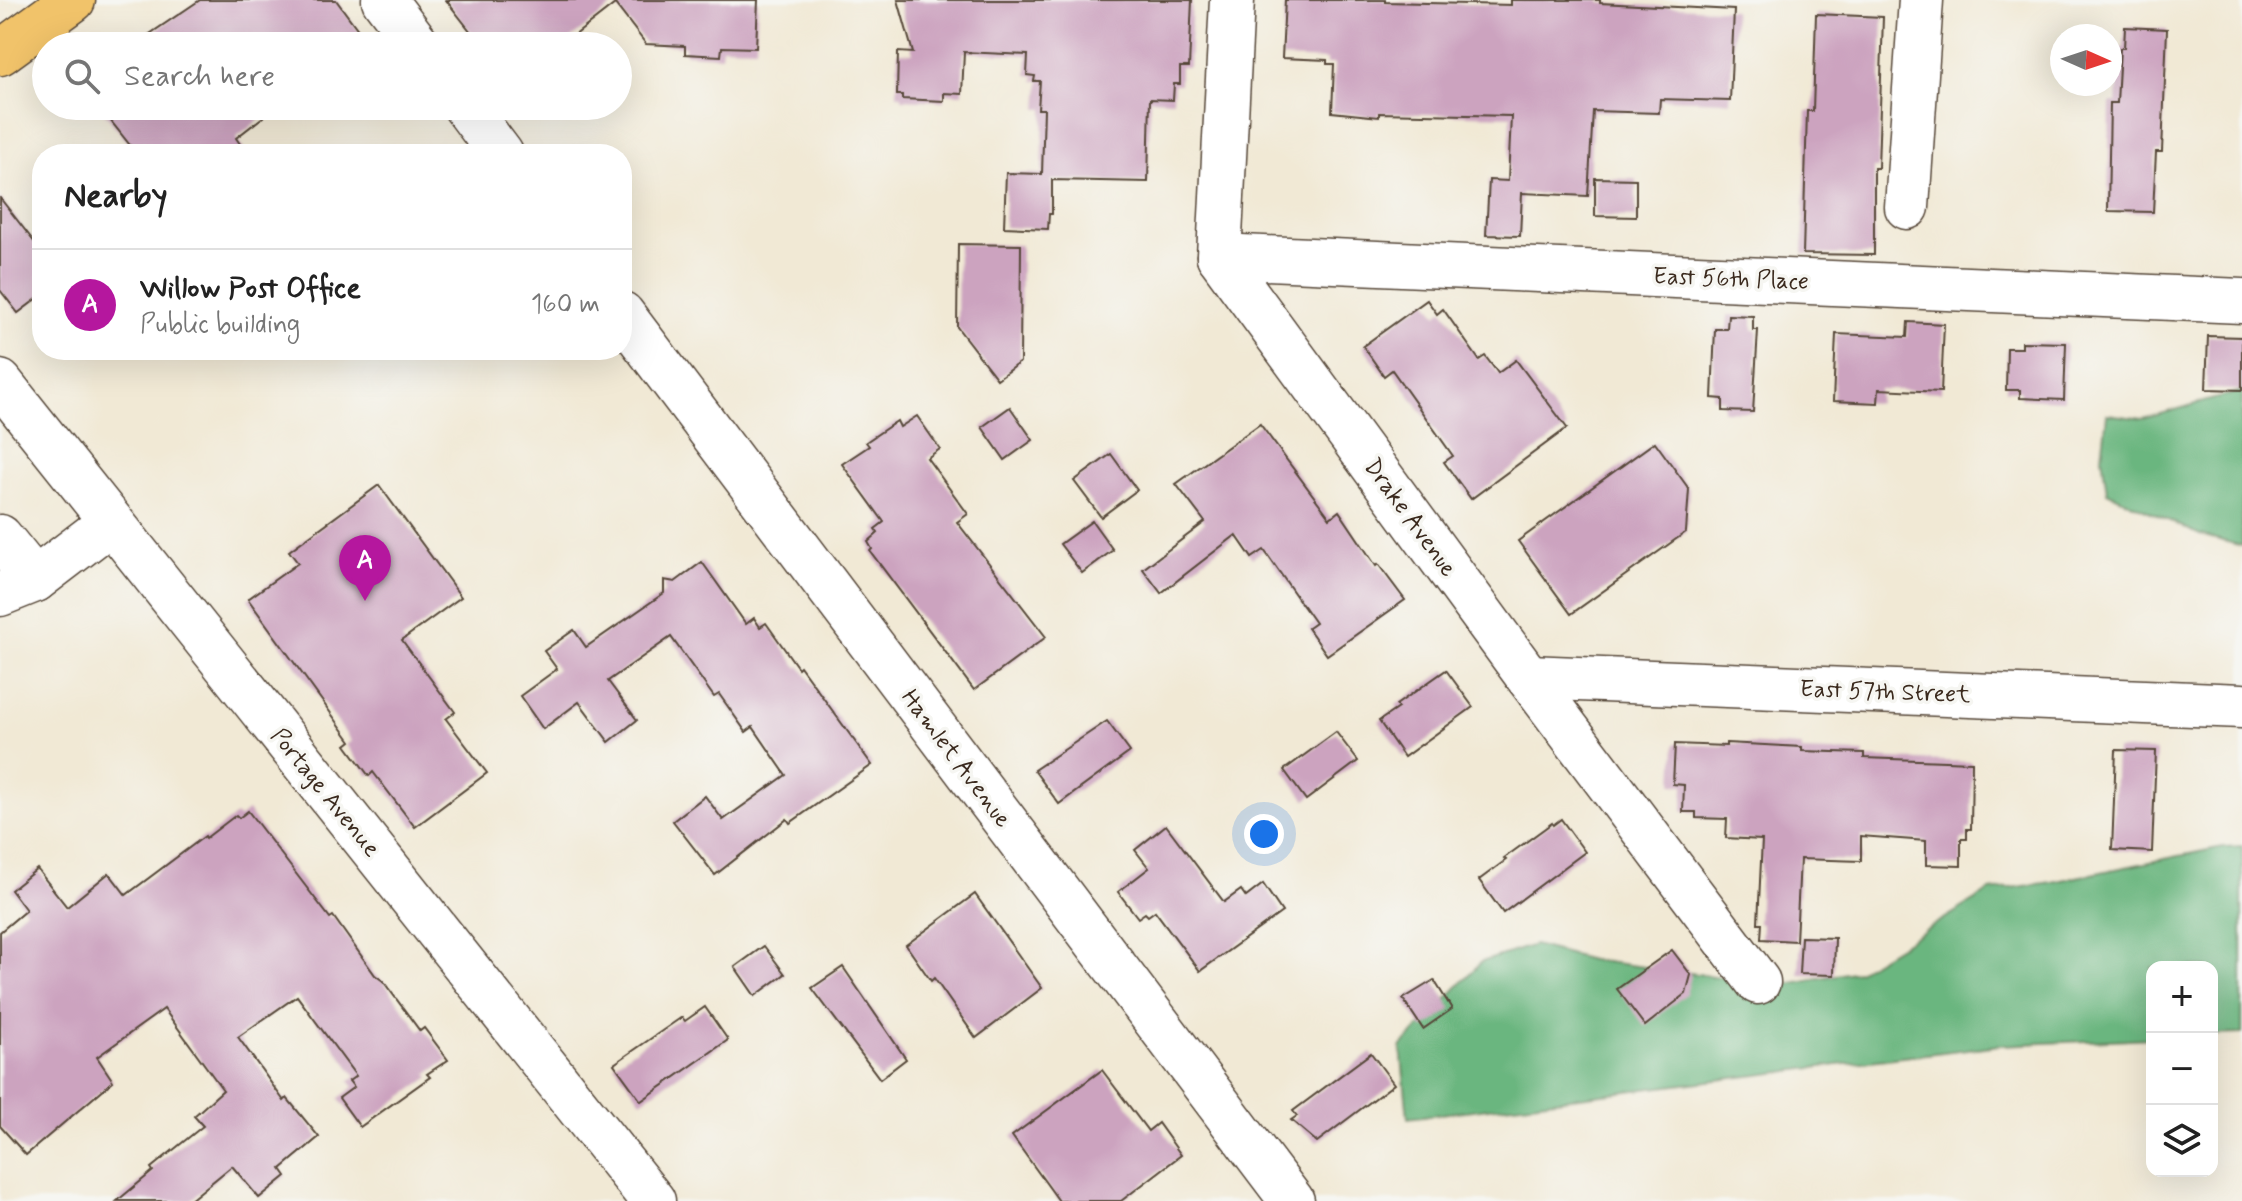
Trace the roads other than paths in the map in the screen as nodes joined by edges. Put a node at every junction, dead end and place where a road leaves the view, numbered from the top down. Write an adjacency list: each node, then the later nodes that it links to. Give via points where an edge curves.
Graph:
1 (73, 0): 6 (main road)
2 (384, 0): 5 (street)
3 (1232, 0): 10 (street)
4 (1921, 0): 9 (street)
5 (408, 32)
6 (0, 53)
7 (476, 120): 8 (street)
8 (494, 144)
9 (1907, 207)
10 (1219, 256): 11 (street, East 56th Place); 17 (street, Drake Avenue)
11 (2242, 301)
12 (632, 327): 21 (street, Hamlet Avenue)
13 (0, 382): 14 (street, Portage Avenue)
14 (111, 522): 16 (street); 20 (street, Portage Avenue)
15 (0, 537): 16 (street)
16 (18, 587)
17 (1528, 677): 18 (street, East 57th Street); 19 (street, Drake Avenue)
18 (2242, 706)
19 (1758, 982)
20 (653, 1201)
21 (1292, 1201)

